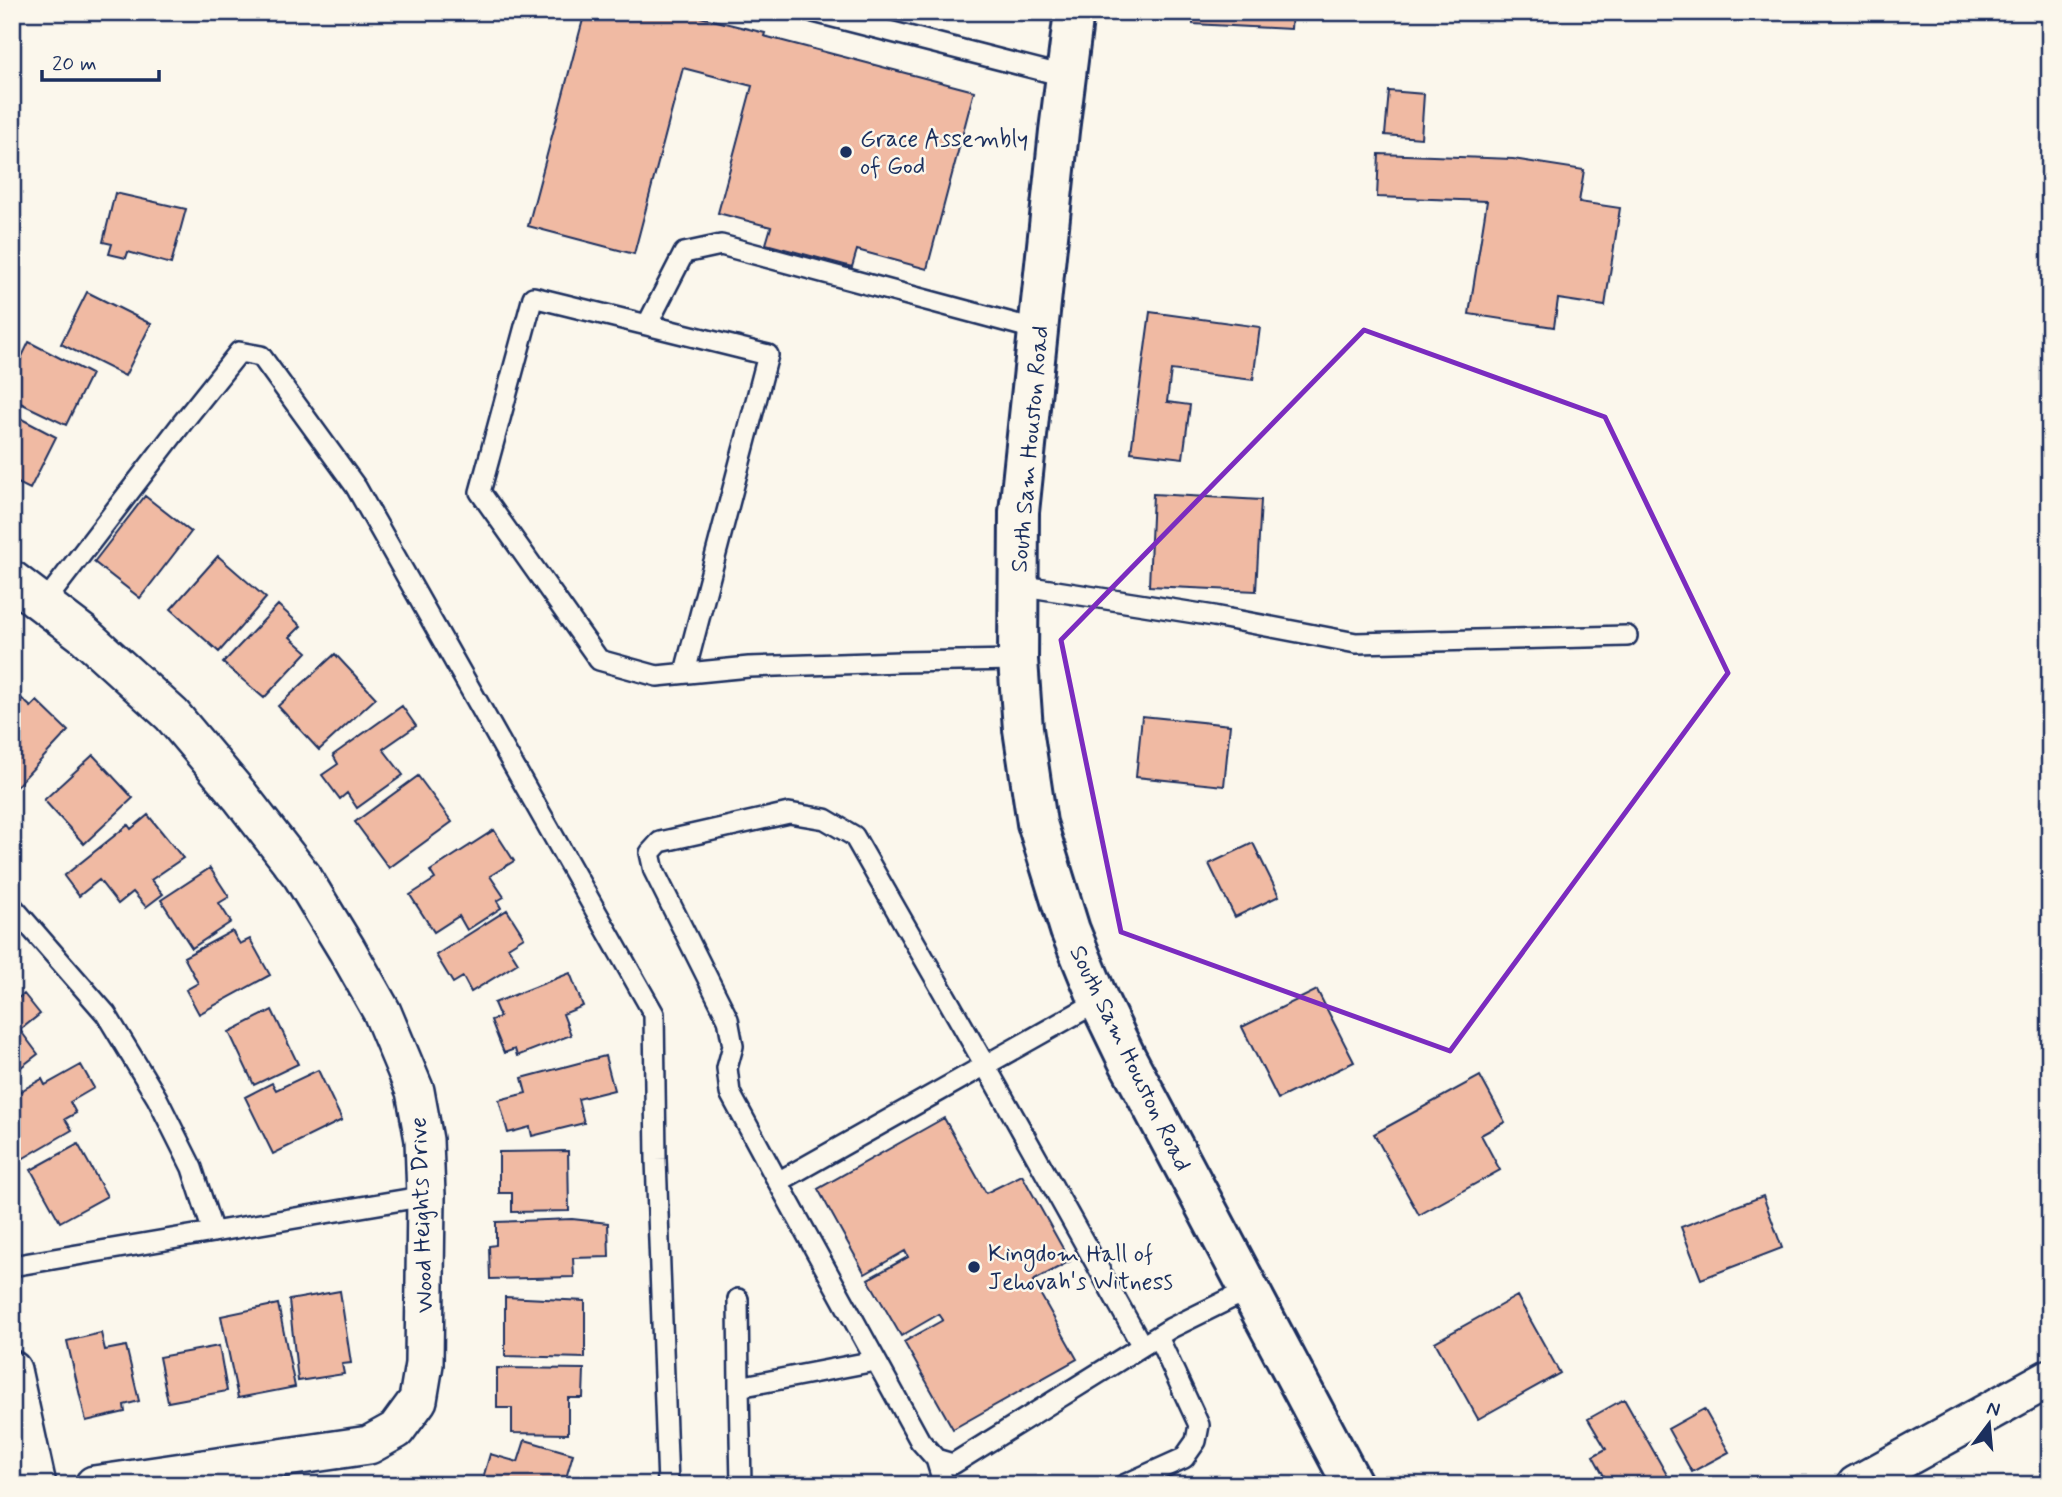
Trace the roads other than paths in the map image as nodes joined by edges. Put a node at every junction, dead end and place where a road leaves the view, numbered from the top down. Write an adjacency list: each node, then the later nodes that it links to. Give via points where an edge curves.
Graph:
1 (814, 12): 3 (lane)
2 (1074, 12): 3 (street, South Sam Houston Road)
3 (1068, 77): 5 (street, South Sam Houston Road)
4 (646, 325): 5 (lane, via 684,253 720,244); 11 (lane, via 768,355); 11 (lane, via 533,297 481,492 599,660 657,676)
5 (1038, 330): 7 (street, South Sam Houston Road, via 1019,512)
6 (12, 580): 8 (street, Wood Heights Drive)
7 (1018, 585): 9 (lane, via 1356,643); 10 (street, South Sam Houston Road)
8 (44, 603): 16 (street, Wood Heights Drive, via 172,715 302,876 382,1012 415,1090 424,1140); 29 (lane, via 239,352 261,356 356,487 654,1014)
9 (1627, 636)
10 (1018, 660): 11 (lane); 13 (street, South Sam Houston Road, via 1037,823 1070,930)
11 (685, 672)
12 (12, 906): 17 (lane, via 106,1014 157,1098 192,1168)
13 (1099, 1001): 14 (lane); 19 (street, South Sam Houston Road)
14 (985, 1065): 15 (lane); 15 (lane, via 854,836 825,819 789,813 660,842 650,853 654,871 728,1019 733,1046 727,1068 730,1093); 21 (lane)
15 (778, 1182): 22 (lane)
16 (426, 1196): 17 (lane); 28 (street, Wood Heights Drive, via 424,1363 418,1400 396,1430 369,1445)
17 (214, 1232): 18 (lane)
18 (12, 1266)
19 (1248, 1290): 21 (lane); 33 (street, South Sam Houston Road)
20 (738, 1299): 25 (lane)
21 (1150, 1342): 26 (lane, via 953,1464); 32 (lane, via 1199,1425 1196,1441 1184,1458)
22 (874, 1361): 25 (lane); 26 (lane, via 920,1441)
23 (12, 1370): 27 (street)
24 (2050, 1378): 34 (street)
25 (739, 1387): 30 (lane)
26 (936, 1459): 31 (lane)
27 (37, 1485)
28 (94, 1485)
29 (668, 1485)
30 (741, 1485)
31 (944, 1485)
32 (1124, 1485)
33 (1353, 1485)
34 (1856, 1485)

